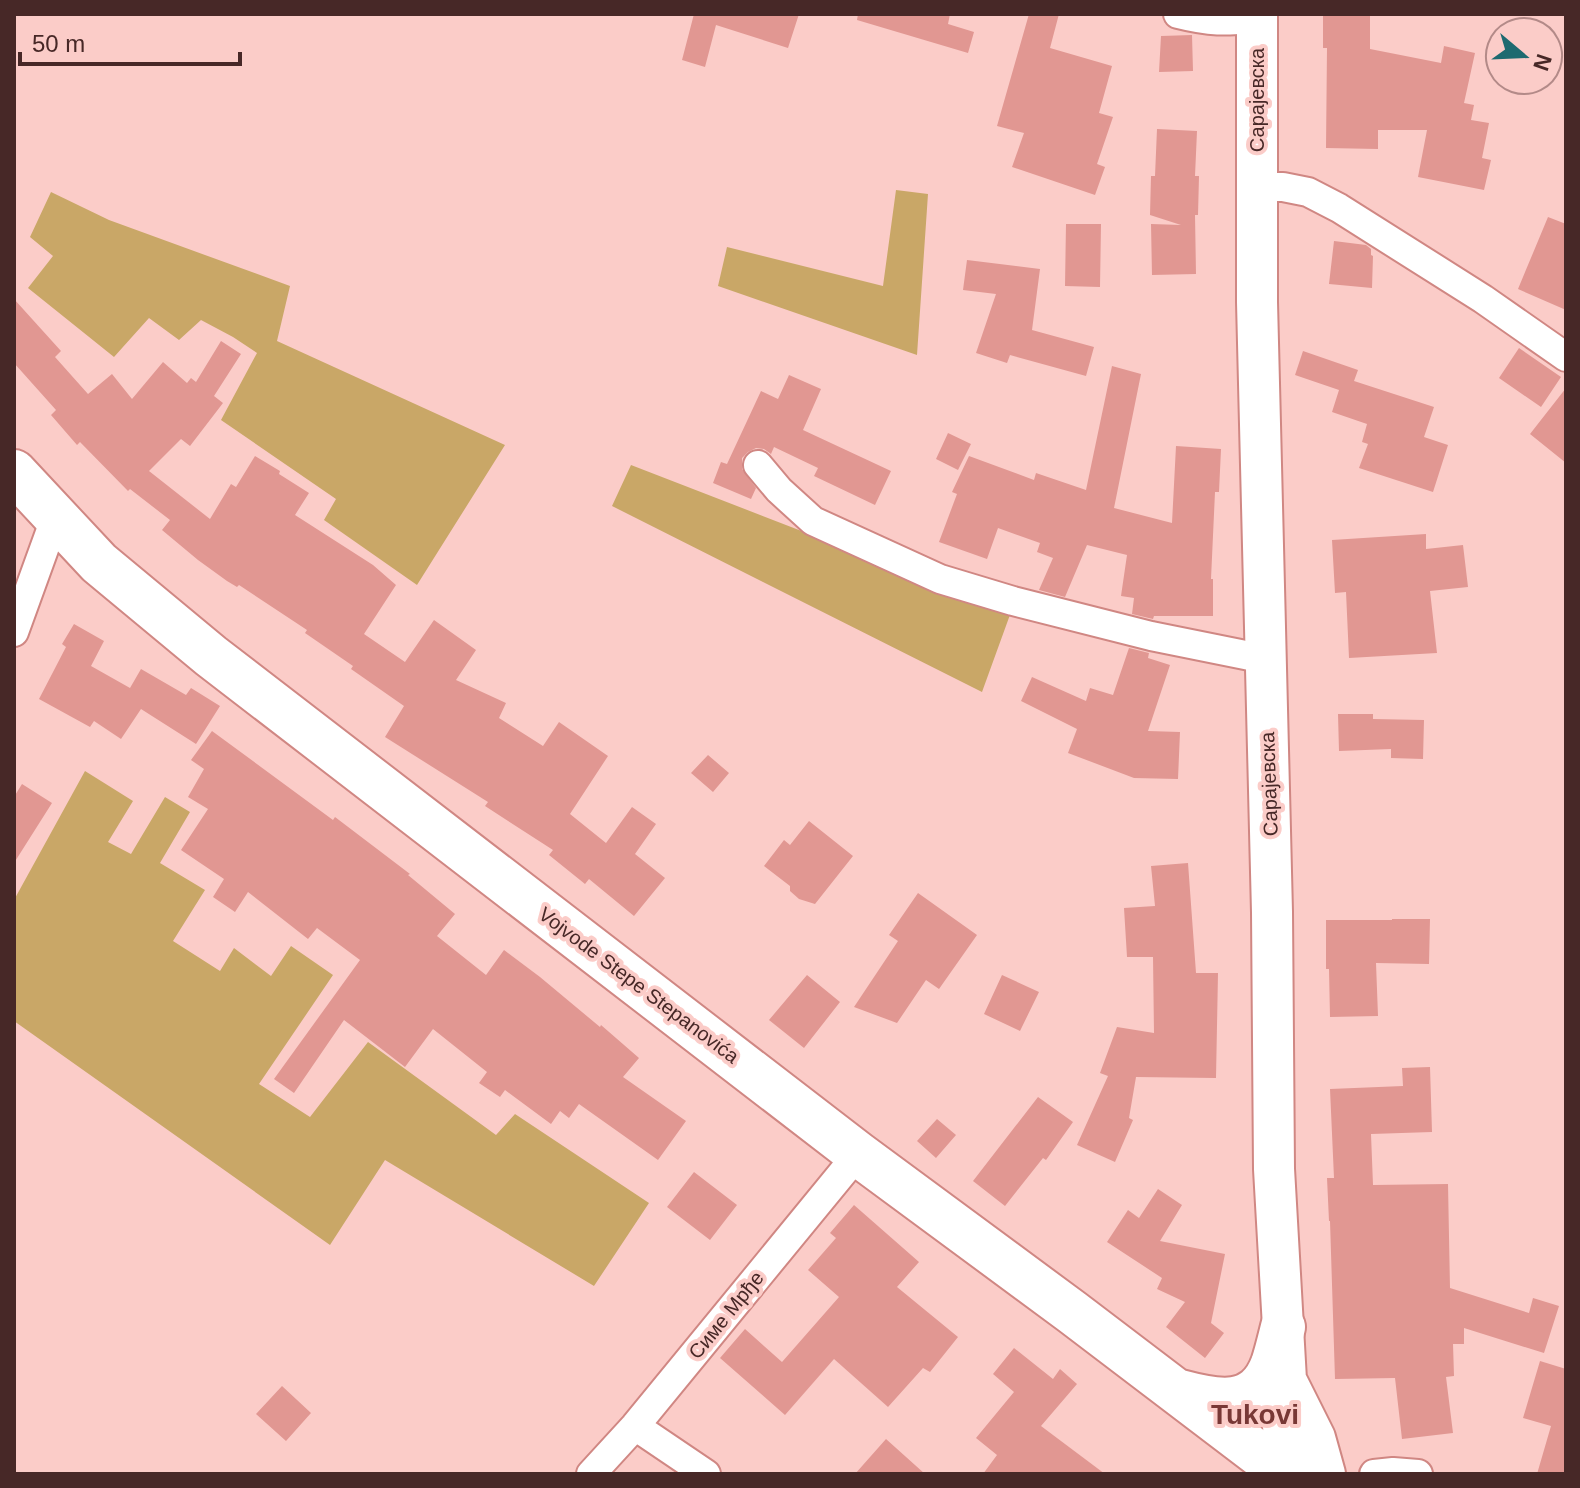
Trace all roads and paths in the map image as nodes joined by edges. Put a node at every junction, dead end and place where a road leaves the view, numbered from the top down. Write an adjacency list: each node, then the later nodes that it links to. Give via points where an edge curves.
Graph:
1 (1178, 14): 2 (street, via 1203,21)
2 (1257, 16): 3 (main road, Сарајевска)
3 (1258, 187): 4 (street, via 1308,192 1339,208); 9 (main road, Сарајевска)
4 (1566, 357)
5 (758, 465): 9 (street, via 813,521 940,579 1151,636)
6 (14, 472): 7 (main road, Vojvode Stepe Stepanovića)
7 (56, 516): 8 (street); 10 (main road, Vojvode Stepe Stepanovića, via 99,563 211,656)
8 (14, 632)
9 (1265, 659): 11 (main road, Сарајевска, via 1274,1169)
10 (858, 1154): 13 (main road, Vojvode Stepe Stepanovića); 14 (street, Симе Мрђе)
11 (1283, 1327): 12 (main road, Сарајевска); 13 (main road, via 1266,1379 1245,1397 1209,1400)
12 (1286, 1380): 15 (main road, Сарајевска, via 1285,1453); 18 (main road, via 1315,1438)
13 (1177, 1391): 15 (main road, Vojvode Stepe Stepanovića)
14 (635, 1426): 16 (street, Симе Мрђе); 17 (street)
15 (1269, 1468)
16 (591, 1474)
17 (706, 1474)
18 (1325, 1474)
19 (1374, 1474): 20 (street)
20 (1418, 1474)

